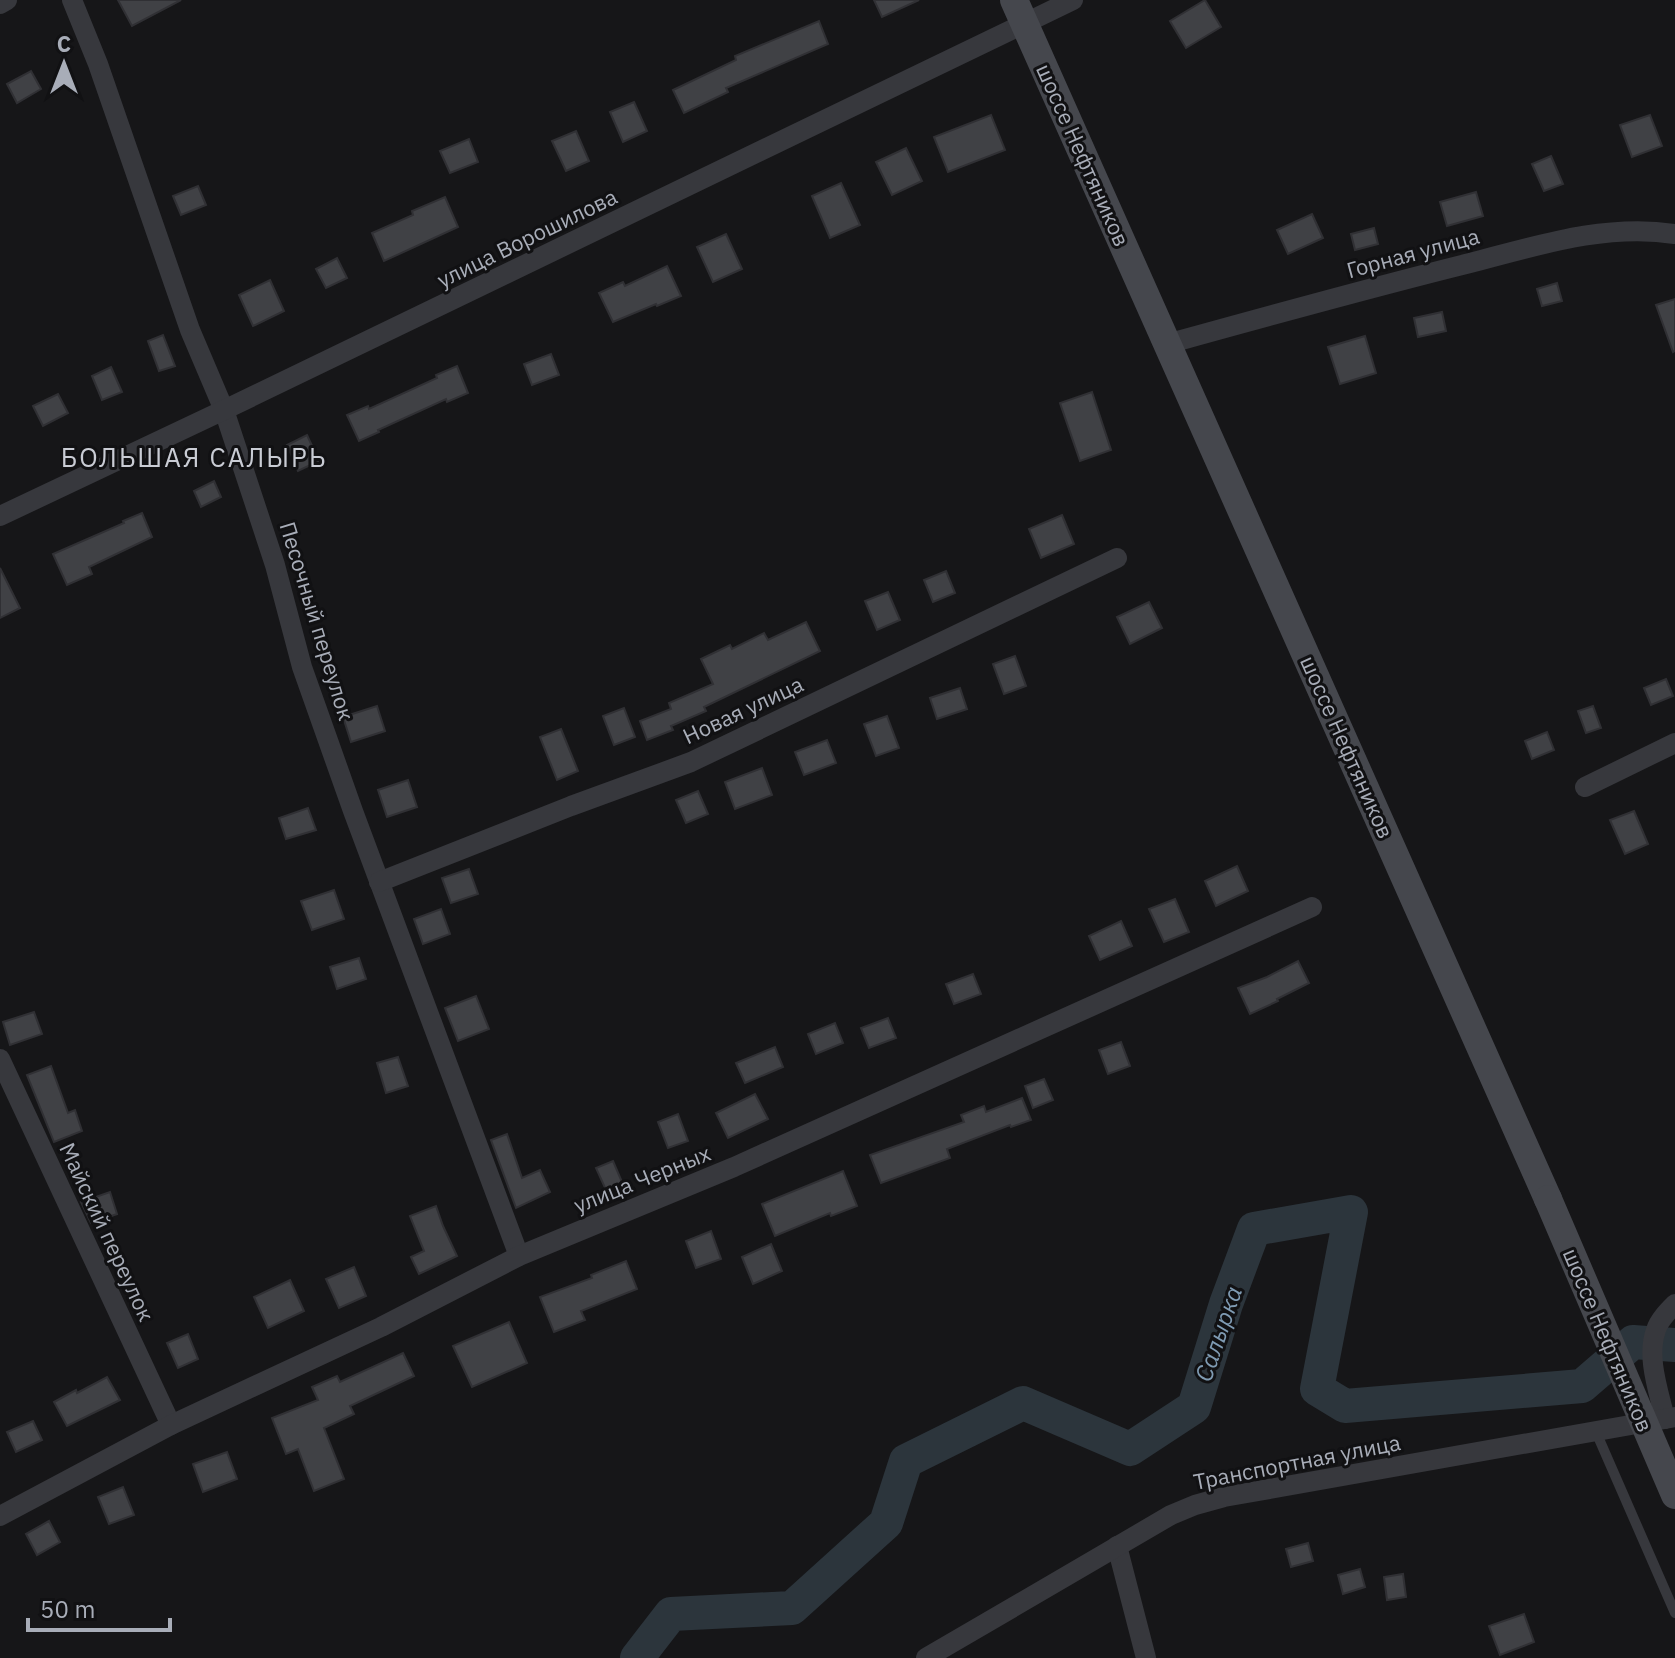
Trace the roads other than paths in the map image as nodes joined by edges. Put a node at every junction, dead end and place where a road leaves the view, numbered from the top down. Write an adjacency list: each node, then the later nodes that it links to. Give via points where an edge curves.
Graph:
1 (7, 0): 4 (street)
2 (72, 0): 8 (street, Песочный переулок, via 190,330)
3 (1073, 0): 5 (street, улица Ворошилова)
4 (0, 4)
5 (1020, 12): 7 (main road, шоссе Нефтяников); 8 (street, улица Ворошилова)
6 (1675, 234): 7 (street, Горная улица, via 1630,231 1553,242)
7 (1167, 344): 21 (main road, шоссе Нефтяников, bridge)
8 (224, 410): 9 (street, улица Ворошилова); 13 (street, Песочный переулок, via 302,667)
9 (0, 516)
10 (1117, 558): 13 (street, Новая улица, via 691,762)
11 (1675, 743): 12 (street)
12 (1585, 787)
13 (379, 882): 16 (street, Песочный переулок)
14 (1312, 907): 16 (street, улица Черных, via 734,1167)
15 (0, 1059): 19 (street, Майский переулок)
16 (519, 1256): 19 (street, улица Черных)
17 (1675, 1304): 18 (street, via 1654,1336 1653,1362)
18 (1670, 1418): 20 (street, Транспортная улица)
19 (171, 1425): 22 (street, улица Черных)
20 (1596, 1432): 23 (street, Транспортная улица, via 1224,1497 1171,1515); 24 (lane)
21 (1675, 1495)
22 (0, 1516)
23 (1117, 1546): 25 (street, Транспортная улица); 26 (street)
24 (1675, 1613)
25 (926, 1658)
26 (1146, 1658)

